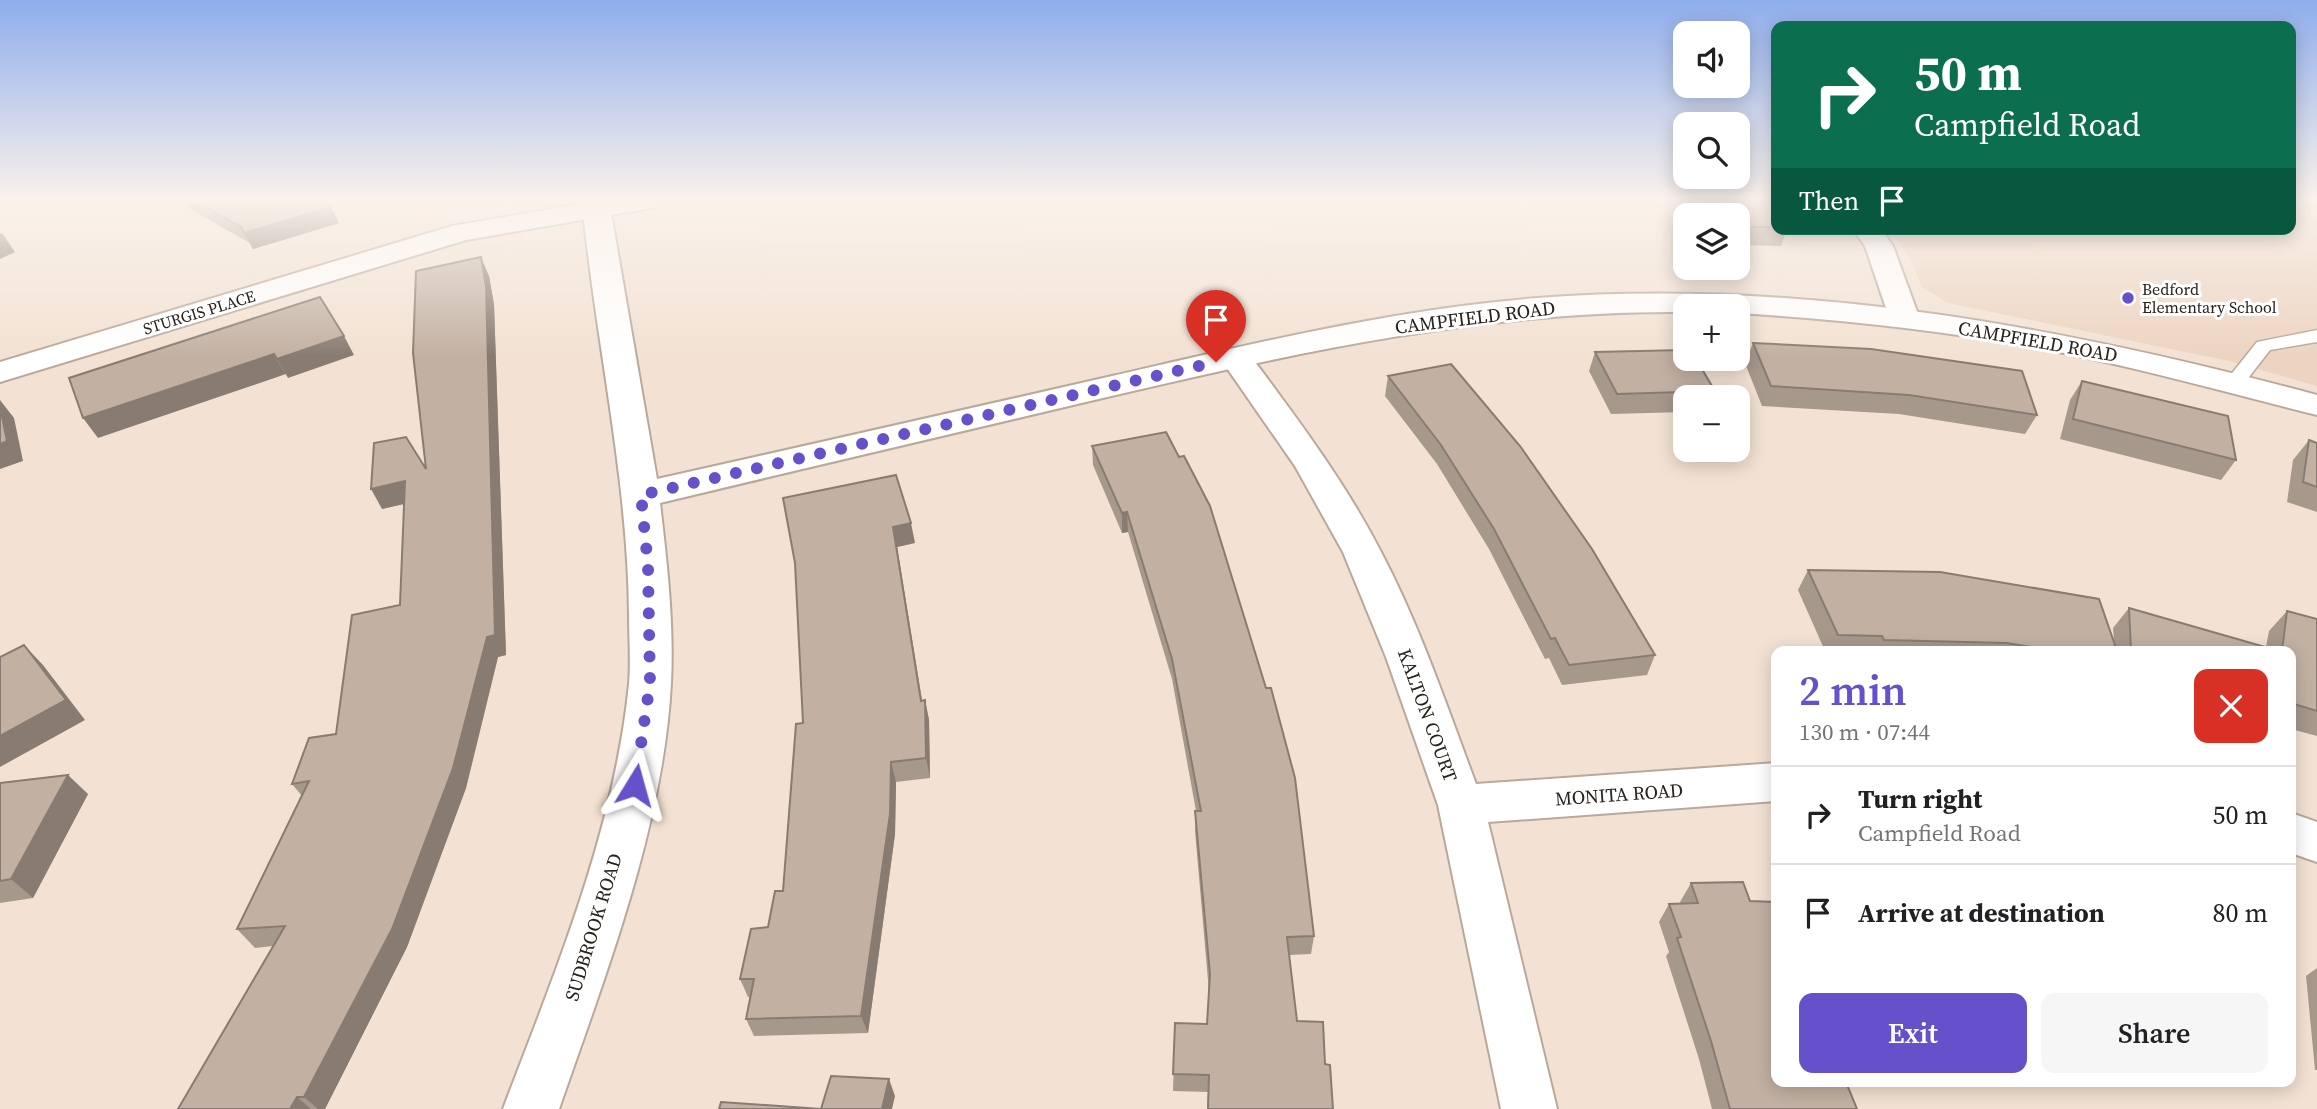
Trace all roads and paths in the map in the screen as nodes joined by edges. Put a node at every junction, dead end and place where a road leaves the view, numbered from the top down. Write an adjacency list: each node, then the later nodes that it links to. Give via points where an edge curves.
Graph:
1 (394, 253): 7 (street, STURGIS PLACE)
2 (603, 253): 10 (street, SUDBROOK ROAD)
3 (1881, 253): 4 (street)
4 (1904, 317): 6 (street, CAMPFIELD ROAD, via 1681,303 1539,307 1411,322); 8 (street, CAMPFIELD ROAD, via 2070,344)
5 (2317, 336): 8 (lane, via 2264,346)
6 (1236, 358): 10 (street, CAMPFIELD ROAD); 12 (street, KALTON COURT, via 1311,463 1362,552 1407,656)
7 (0, 372)
8 (2235, 382): 9 (street, CAMPFIELD ROAD)
9 (2317, 405)
10 (641, 495): 15 (street, SUDBROOK ROAD, via 648,566 650,683 635,785 596,930)
11 (1771, 782): 12 (street, MONITA ROAD)
12 (1461, 805): 16 (street, KALTON COURT)
13 (2296, 835): 14 (street)
14 (2317, 842)
15 (531, 1109)
16 (1529, 1109)

